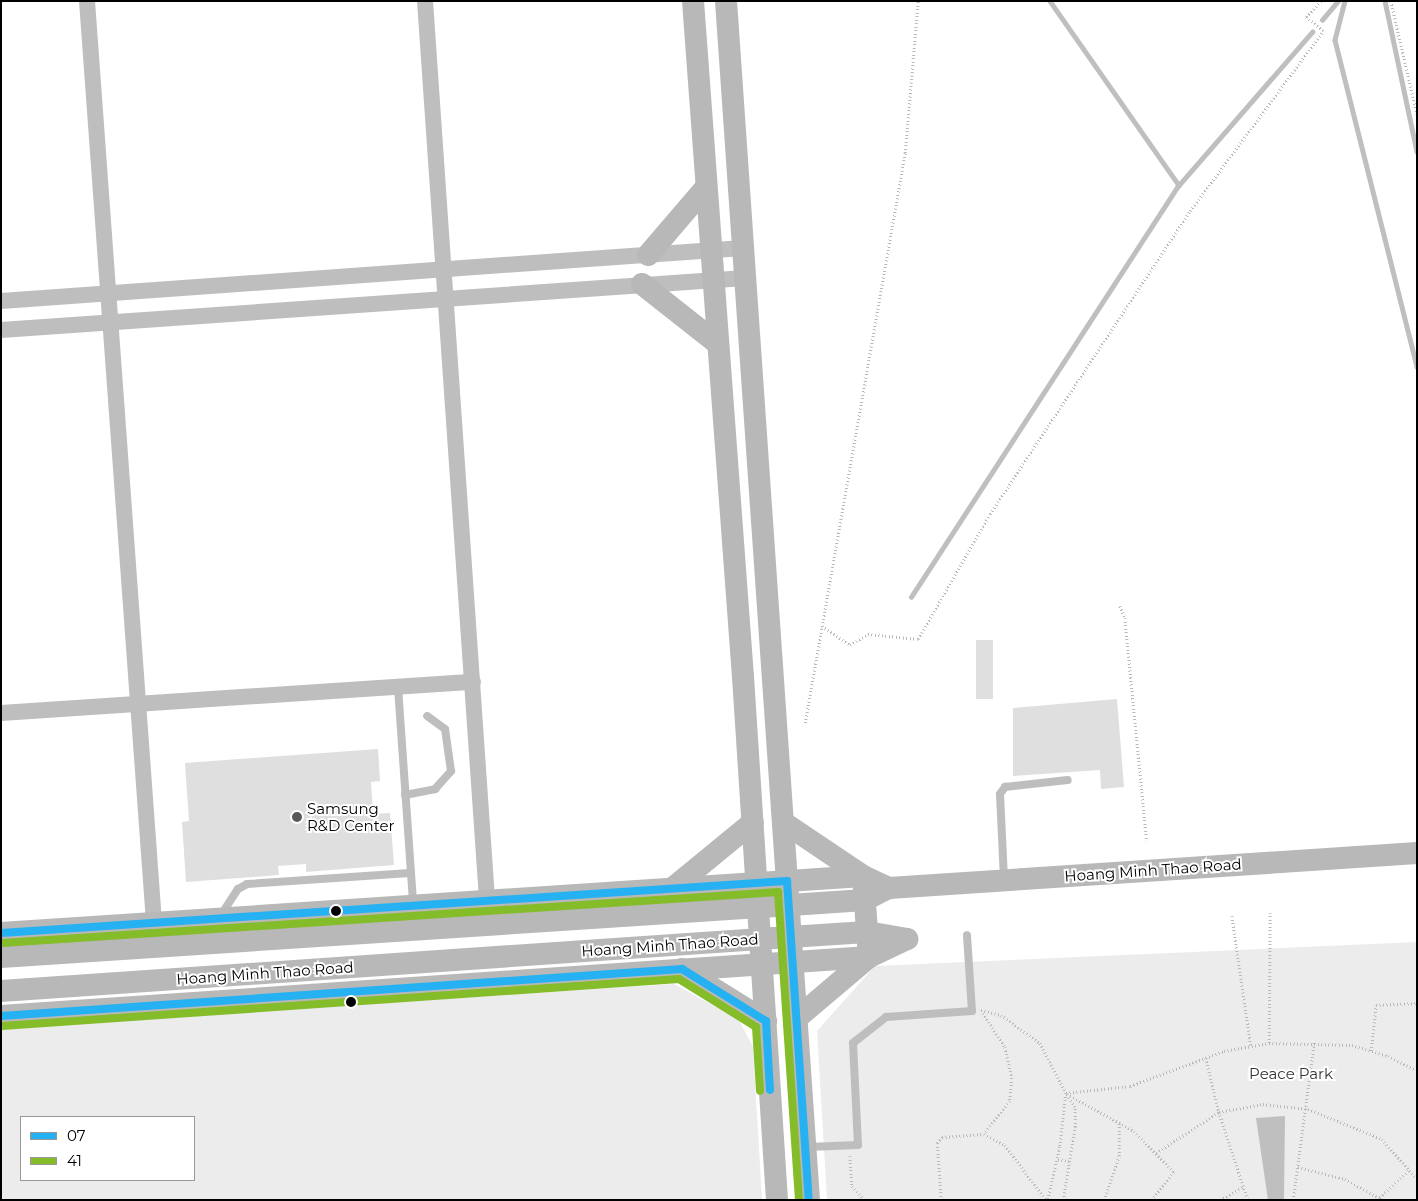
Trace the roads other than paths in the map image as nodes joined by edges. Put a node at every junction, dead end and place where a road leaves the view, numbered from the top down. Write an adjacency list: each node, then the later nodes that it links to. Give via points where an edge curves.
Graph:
1 (87, 1): 13 (street)
2 (425, 1): 9 (street)
3 (693, 1): 5 (main road)
4 (726, 1): 6 (main road)
5 (706, 187): 7 (main road); 8 (main road)
6 (743, 248): 7 (street); 10 (main road)
7 (711, 250): 8 (street); 11 (main road)
8 (648, 255): 9 (street)
9 (444, 270): 13 (street); 14 (street)
10 (745, 278): 11 (street); 27 (main road)
11 (714, 279): 12 (street); 18 (main road)
12 (642, 284): 14 (street); 18 (main road)
13 (108, 293): 15 (street); 16 (street)
14 (446, 299): 16 (street); 19 (street)
15 (1, 301)
16 (110, 322): 17 (street); 21 (street)
17 (1, 330)
18 (718, 344): 26 (main road)
19 (473, 682): 20 (street); 36 (street)
20 (398, 687): 21 (street); 25 (lane)
21 (138, 703): 22 (street); 43 (street)
22 (1, 713)
23 (427, 716): 25 (lane, via 438,721 449,738 449,777 435,789)
24 (1068, 780): 31 (lane, via 1005,787 1000,794)
25 (405, 795): 29 (lane)
26 (753, 822): 33 (main road); 34 (main road)
27 (783, 822): 30 (main road); 32 (main road)
28 (1417, 853): 31 (main road, Hoang Minh Thao Road)
29 (410, 873): 39 (lane); 42 (lane, via 247,884 238,889)
30 (863, 876): 32 (main road, Hoang Minh Thao Road); 35 (main road, Hoang Minh Thao Road); 37 (main road)
31 (1004, 880): 35 (main road, Hoang Minh Thao Road)
32 (787, 881): 33 (main road, Hoang Minh Thao Road); 38 (main road)
33 (757, 882): 34 (main road, Hoang Minh Thao Road); 40 (main road)
34 (674, 887): 36 (main road, Hoang Minh Thao Road); 41 (main road)
35 (889, 888): 37 (main road, Hoang Minh Thao Road)
36 (487, 900): 39 (main road, Hoang Minh Thao Road)
37 (865, 900): 38 (main road, Hoang Minh Thao Road); 44 (main road)
38 (789, 904): 40 (main road, Hoang Minh Thao Road); 47 (main road)
39 (413, 905): 42 (main road, Hoang Minh Thao Road)
40 (759, 906): 41 (main road, Hoang Minh Thao Road); 48 (main road)
41 (676, 911): 50 (main road, Hoang Minh Thao Road)
42 (219, 918): 43 (main road, Hoang Minh Thao Road)
43 (154, 922): 45 (main road, Hoang Minh Thao Road)
44 (867, 932): 47 (main road, Hoang Minh Thao Road); 51 (main road); 51 (main road, Hoang Minh Thao Road, via 907,940)
45 (1, 933)
46 (967, 935): 59 (lane, via 976,1010 886,1016 853,1043 858,1145)
47 (791, 937): 48 (main road, Hoang Minh Thao Road); 52 (main road)
48 (761, 939): 49 (main road, Hoang Minh Thao Road); 53 (main road)
49 (680, 944): 54 (main road); 55 (main road, Hoang Minh Thao Road)
50 (1, 957)
51 (869, 957): 52 (main road, Hoang Minh Thao Road); 57 (main road)
52 (793, 961): 53 (main road, Hoang Minh Thao Road); 57 (main road)
53 (762, 963): 54 (main road, Hoang Minh Thao Road); 58 (main road)
54 (682, 969): 56 (main road, Hoang Minh Thao Road); 58 (main road)
55 (1, 991)
56 (1, 1016)
57 (797, 1018): 59 (main road)
58 (766, 1021): 60 (main road)
59 (806, 1147): 61 (main road)
60 (777, 1200)
61 (809, 1200)

